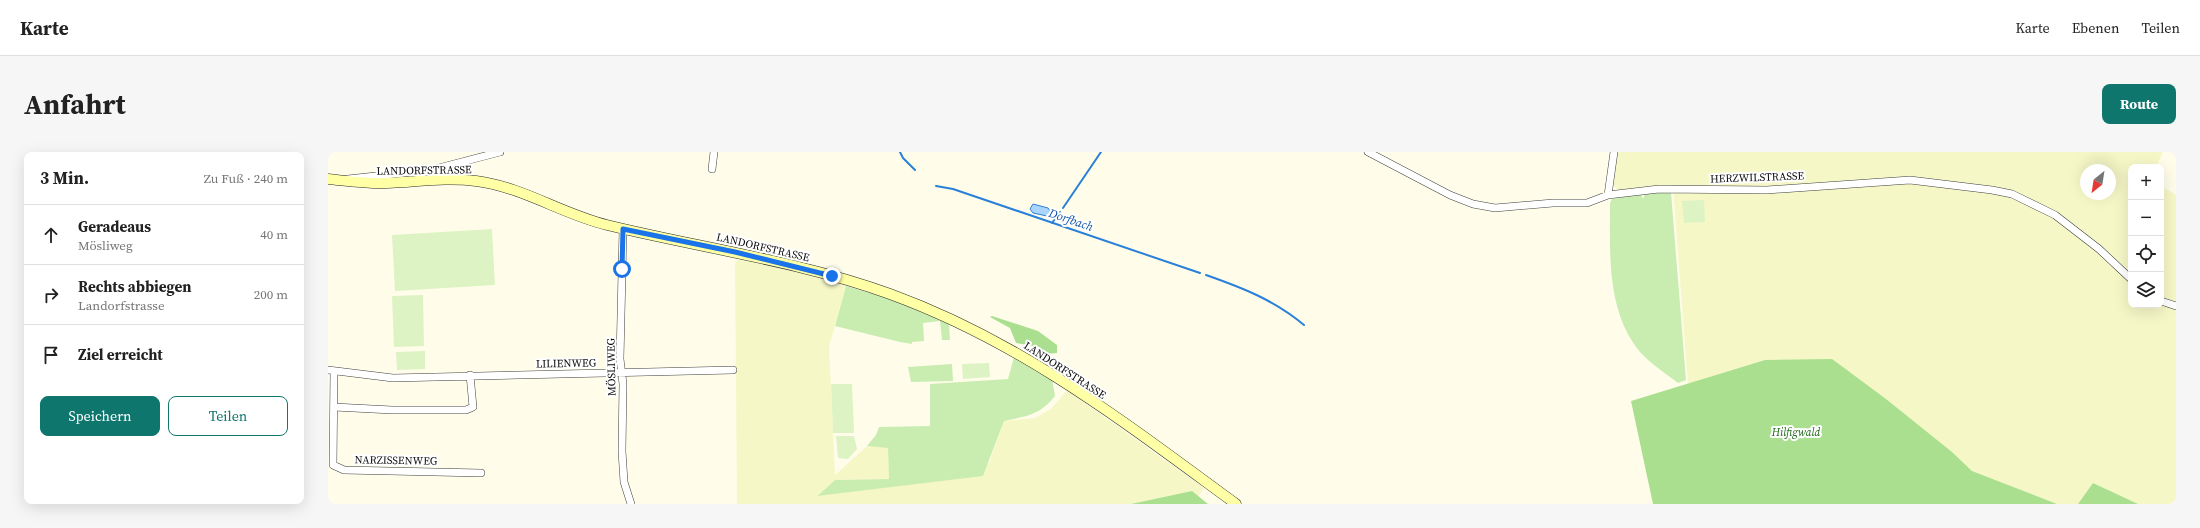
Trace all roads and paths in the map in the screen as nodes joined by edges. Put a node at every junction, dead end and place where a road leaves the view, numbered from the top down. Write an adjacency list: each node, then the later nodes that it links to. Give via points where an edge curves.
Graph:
1 (499, 152): 7 (street, via 431,170)
2 (714, 152): 5 (street)
3 (1368, 152): 8 (street, HERZWILSTRASSE, via 1450,195 1487,207 1586,203)
4 (1614, 152): 8 (street)
5 (712, 169)
6 (328, 179): 7 (street, LANDORFSTRASSE)
7 (340, 181): 9 (street, LANDORFSTRASSE, via 386,183 452,179 487,182 532,196 590,220)
8 (1608, 195): 10 (street, HERZWILSTRASSE, via 1659,189 1767,190 1910,180 1992,190 2012,194 2055,216 2099,249)
9 (623, 229): 15 (street, MÖSLIWEG, via 620,359); 20 (street, LANDORFSTRASSE, via 758,257 832,276 887,293 944,316 1019,353 1056,376)
10 (2128, 276)
11 (2164, 302): 12 (street)
12 (2176, 306)
13 (733, 370): 15 (street, LILIENWEG)
14 (331, 371): 16 (street, LILIENWEG, via 384,377); 17 (street, NARZISSENWEG)
15 (622, 372): 16 (street, LILIENWEG); 19 (street, MÖSLIWEG, via 623,468)
16 (470, 375): 17 (street, via 473,407 466,410)
17 (334, 407): 18 (street, NARZISSENWEG, via 333,464 344,470)
18 (481, 473)
19 (631, 504)
20 (1236, 504)

